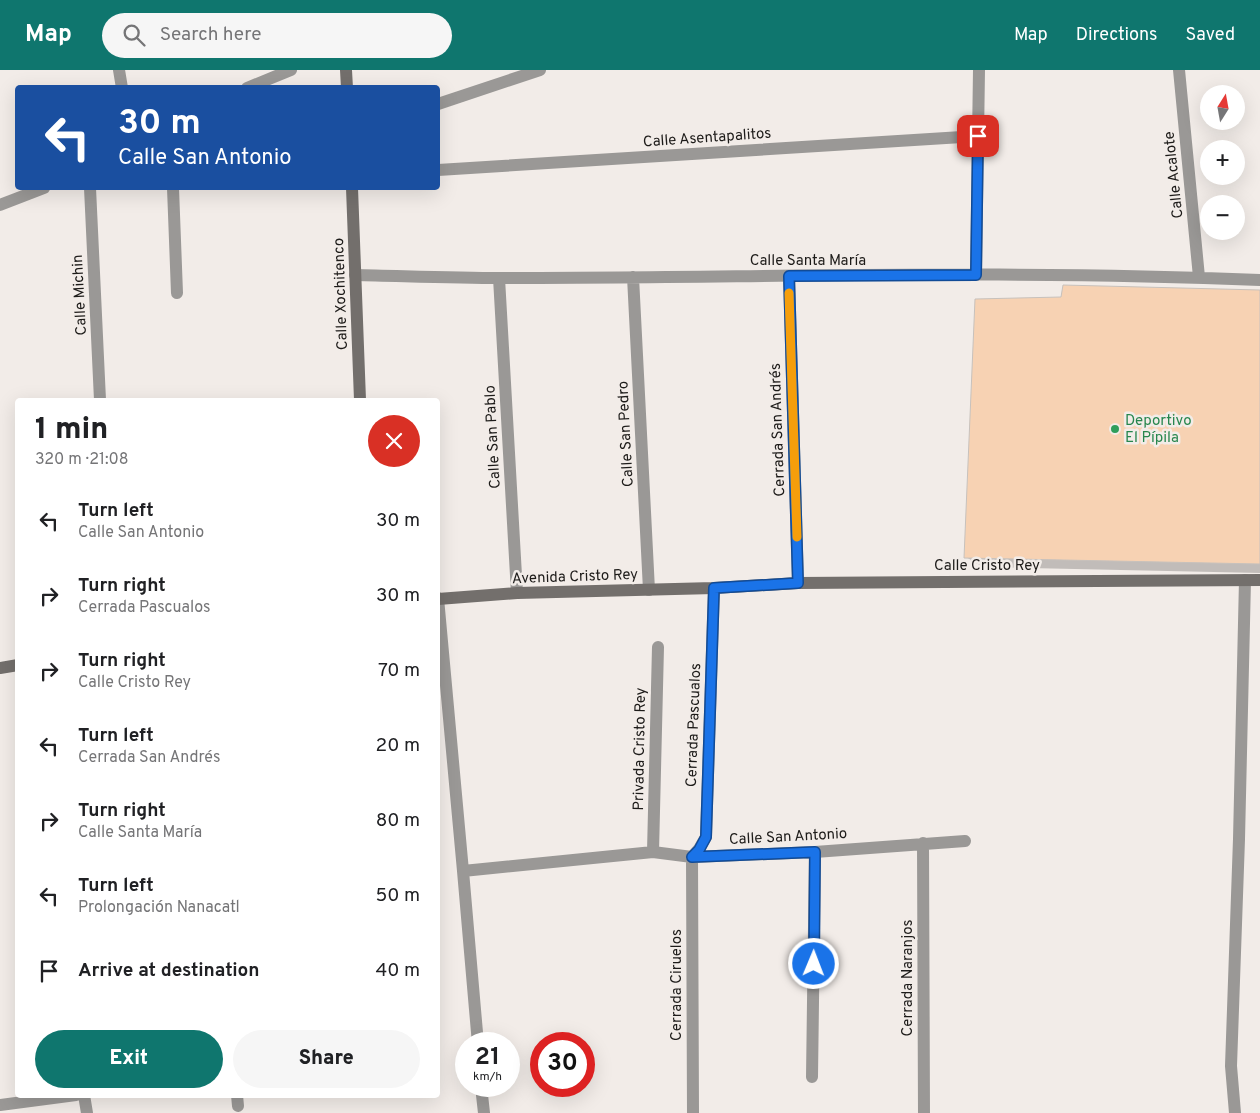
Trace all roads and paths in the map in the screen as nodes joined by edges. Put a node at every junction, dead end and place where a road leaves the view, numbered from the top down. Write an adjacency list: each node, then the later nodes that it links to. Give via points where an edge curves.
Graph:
1 (119, 70): 7 (street)
2 (291, 70): 8 (street)
3 (346, 70): 9 (street)
4 (540, 70): 10 (street)
5 (979, 70): 11 (street)
6 (1179, 70): 22 (street, Calle Acalote)
7 (122, 85)
8 (254, 85)
9 (347, 85)
10 (440, 103)
11 (978, 136): 12 (street, Calle Asentapalitos); 19 (street)
12 (440, 170)
13 (39, 190): 17 (street)
14 (90, 190): 26 (street, Calle Michin)
15 (173, 190): 25 (street)
16 (352, 190): 18 (street, Calle Xochitenco)
17 (0, 206)
18 (355, 275): 23 (street, Calle Santa María); 27 (street, Calle Xochitenco)
19 (976, 275): 20 (street, Calle Santa María); 22 (street, Calle Santa María)
20 (789, 276): 21 (street, Calle Santa María); 30 (street, Cerrada San Andrés)
21 (633, 277): 23 (street, Calle Santa María); 32 (street, Calle San Pedro)
22 (1199, 277): 24 (street, Calle Santa María)
23 (499, 278): 33 (street, Calle San Pablo)
24 (1260, 280)
25 (177, 293)
26 (100, 398)
27 (360, 398)
28 (1245, 580): 29 (street, Calle Cristo Rey); 30 (street, Calle Cristo Rey); 55 (street, via 1230,1066)
29 (1260, 580)
30 (798, 583): 31 (street, Calle Cristo Rey)
31 (714, 588): 32 (street, Avenida Cristo Rey); 43 (street, Cerrada Pascualos, via 706,837)
32 (649, 590): 33 (street, Avenida Cristo Rey)
33 (517, 594): 34 (street, Avenida Cristo Rey)
34 (440, 598)
35 (440, 619): 44 (street)
36 (658, 647): 41 (street, Privada Cristo Rey)
37 (15, 666): 38 (street)
38 (0, 668)
39 (965, 841): 40 (street, Calle San Antonio)
40 (923, 843): 42 (street, Calle San Antonio); 54 (street, Cerrada Naranjos)
41 (653, 852): 43 (street, Calle San Antonio); 44 (street, Calle San Antonio)
42 (815, 852): 43 (street, Calle San Antonio); 46 (street)
43 (692, 857): 53 (street, Cerrada Ciruelos)
44 (464, 870): 45 (street)
45 (477, 1032)
46 (812, 1076)
47 (483, 1097): 52 (street)
48 (53, 1098): 50 (street)
49 (84, 1098): 51 (street)
50 (0, 1105)
51 (87, 1113)
52 (484, 1113)
53 (693, 1113)
54 (924, 1113)
55 (1235, 1113)

